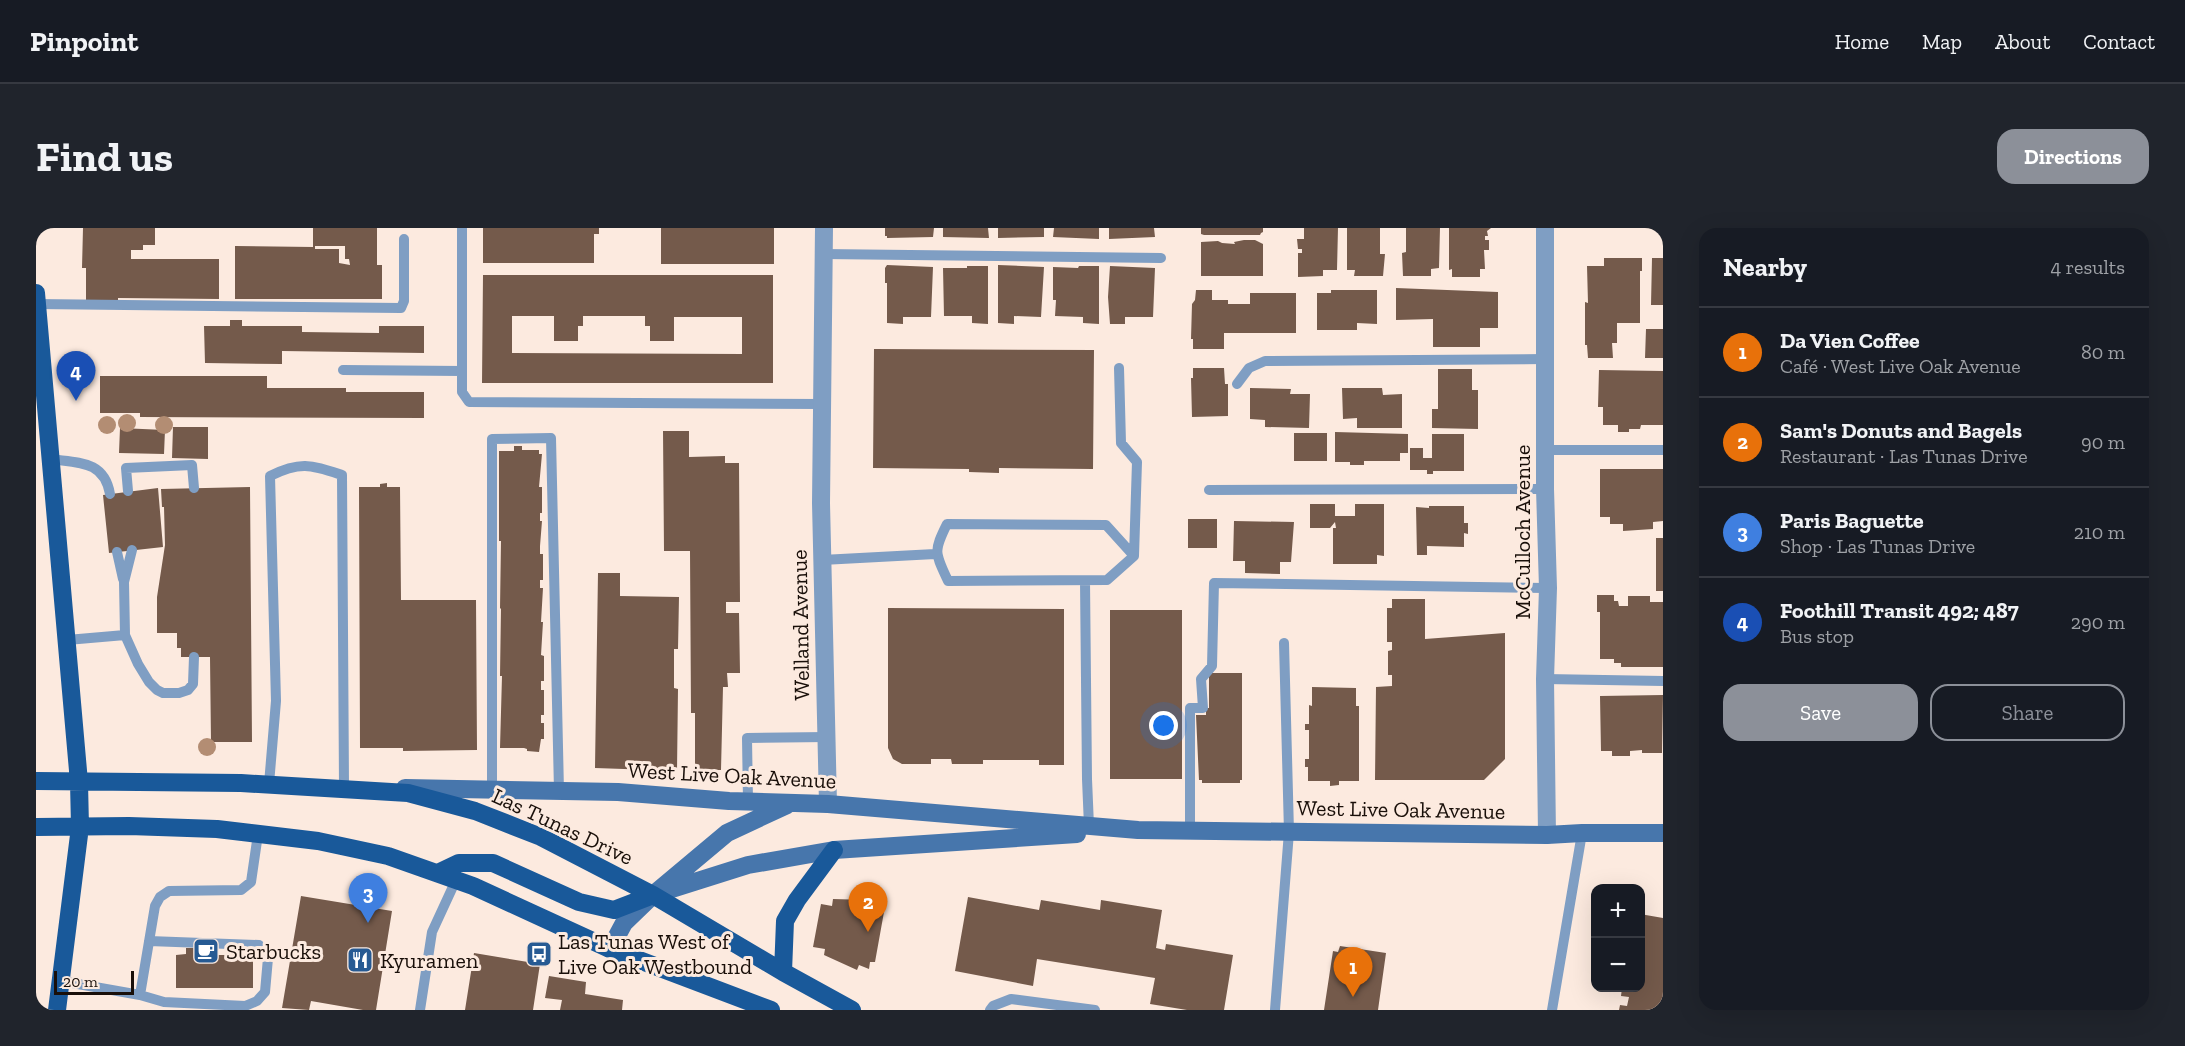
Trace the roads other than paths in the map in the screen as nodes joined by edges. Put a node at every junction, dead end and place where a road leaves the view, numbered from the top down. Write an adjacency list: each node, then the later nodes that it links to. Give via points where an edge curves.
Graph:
1 (462, 228): 11 (lane)
2 (824, 228): 5 (street, Welland Avenue)
3 (1545, 228): 8 (street, McCulloch Avenue)
4 (404, 239): 7 (lane, via 401,308)
5 (824, 254): 6 (lane); 13 (street, Welland Avenue)
6 (1161, 258)
7 (37, 299): 14 (main road)
8 (1545, 359): 12 (lane, via 1265,361 1249,368); 15 (street, McCulloch Avenue)
9 (1119, 368): 26 (lane, via 1121,443 1137,462)
10 (343, 370): 11 (lane)
11 (462, 371): 13 (lane, via 462,392 470,402)
12 (1237, 384)
13 (821, 404): 27 (street, Welland Avenue)
14 (41, 418): 17 (main road)
15 (1546, 450): 16 (lane); 19 (street, McCulloch Avenue)
16 (1663, 450)
17 (50, 459): 22 (lane, via 96,467 108,482); 32 (main road)
18 (194, 488): 21 (lane, via 192,465 126,468)
19 (1545, 489): 20 (lane); 30 (street, McCulloch Avenue)
20 (1209, 490)
21 (128, 492)
22 (110, 494)
23 (132, 550): 29 (lane)
24 (117, 552): 29 (lane)
25 (935, 554): 26 (lane, via 947,524 1106,525); 27 (lane); 28 (lane, via 948,580)
26 (1134, 556): 28 (lane, via 1107,580)
27 (822, 560): 37 (street, Welland Avenue)
28 (1085, 581): 48 (lane)
29 (124, 582): 31 (lane)
30 (1548, 588): 35 (street, McCulloch Avenue); 52 (lane, via 1214,583 1212,666 1201,679 1203,708 1190,708)
31 (125, 635): 32 (lane); 34 (lane, via 138,664 163,693 188,690 193,684)
32 (67, 640): 39 (main road)
33 (1284, 643): 53 (lane)
34 (194, 657)
35 (1545, 679): 36 (lane); 57 (street, McCulloch Avenue)
36 (1663, 681)
37 (827, 737): 45 (lane, via 747,738); 47 (street, Welland Avenue)
38 (36, 781): 39 (main road, Las Tunas Drive)
39 (79, 782): 40 (main road, Las Tunas Drive); 50 (main road)
40 (269, 784): 41 (main road, Las Tunas Drive); 42 (lane, via 276,701 270,476 289,467 314,466 342,475)
41 (322, 788): 42 (street, West Live Oak Avenue); 61 (main road, Las Tunas Drive, via 408,793 475,811 541,837)
42 (345, 788): 43 (street, West Live Oak Avenue)
43 (492, 790): 44 (street, West Live Oak Avenue); 44 (lane, via 492,439 551,438)
44 (559, 791): 45 (street, West Live Oak Avenue)
45 (748, 801): 46 (street, West Live Oak Avenue)
46 (792, 803): 47 (street, West Live Oak Avenue); 61 (street, via 727,833)
47 (828, 804): 48 (street, West Live Oak Avenue)
48 (1089, 826): 51 (street, West Live Oak Avenue)
49 (36, 827): 50 (main road)
50 (80, 827): 56 (main road, via 217,829); 65 (main road)
51 (1138, 830): 52 (street, West Live Oak Avenue); 58 (street, West Live Oak Avenue)
52 (1190, 831): 53 (street, West Live Oak Avenue)
53 (1289, 832): 57 (street, West Live Oak Avenue); 73 (lane)
54 (1582, 833): 55 (street, West Live Oak Avenue); 57 (street, West Live Oak Avenue); 74 (lane)
55 (1663, 833)
56 (258, 834): 59 (main road, via 318,841 388,856); 62 (lane, via 251,882 241,890 170,891 155,906)
57 (1546, 835)
58 (834, 850): 61 (street, West Live Oak Avenue, via 748,865); 64 (main road, via 785,921)
59 (438, 873): 60 (main road); 61 (main road, via 459,863 493,862 579,902 614,910)
60 (456, 880): 63 (main road); 68 (lane, via 432,932)
61 (653, 895): 63 (street, West Live Oak Avenue, via 624,924); 64 (main road, Las Tunas Drive)
62 (149, 941): 66 (lane); 66 (lane, via 259,945 268,958 264,992 257,1001 245,1006 164,1002)
63 (610, 949): 69 (main road)
64 (783, 972): 70 (main road, Las Tunas Drive)
65 (61, 981): 66 (lane); 67 (main road)
66 (140, 995)
67 (57, 1010)
68 (420, 1010)
69 (771, 1010)
70 (852, 1010)
71 (990, 1010): 72 (lane, via 1011,999)
72 (1095, 1010)
73 (1275, 1010)
74 (1551, 1010)

